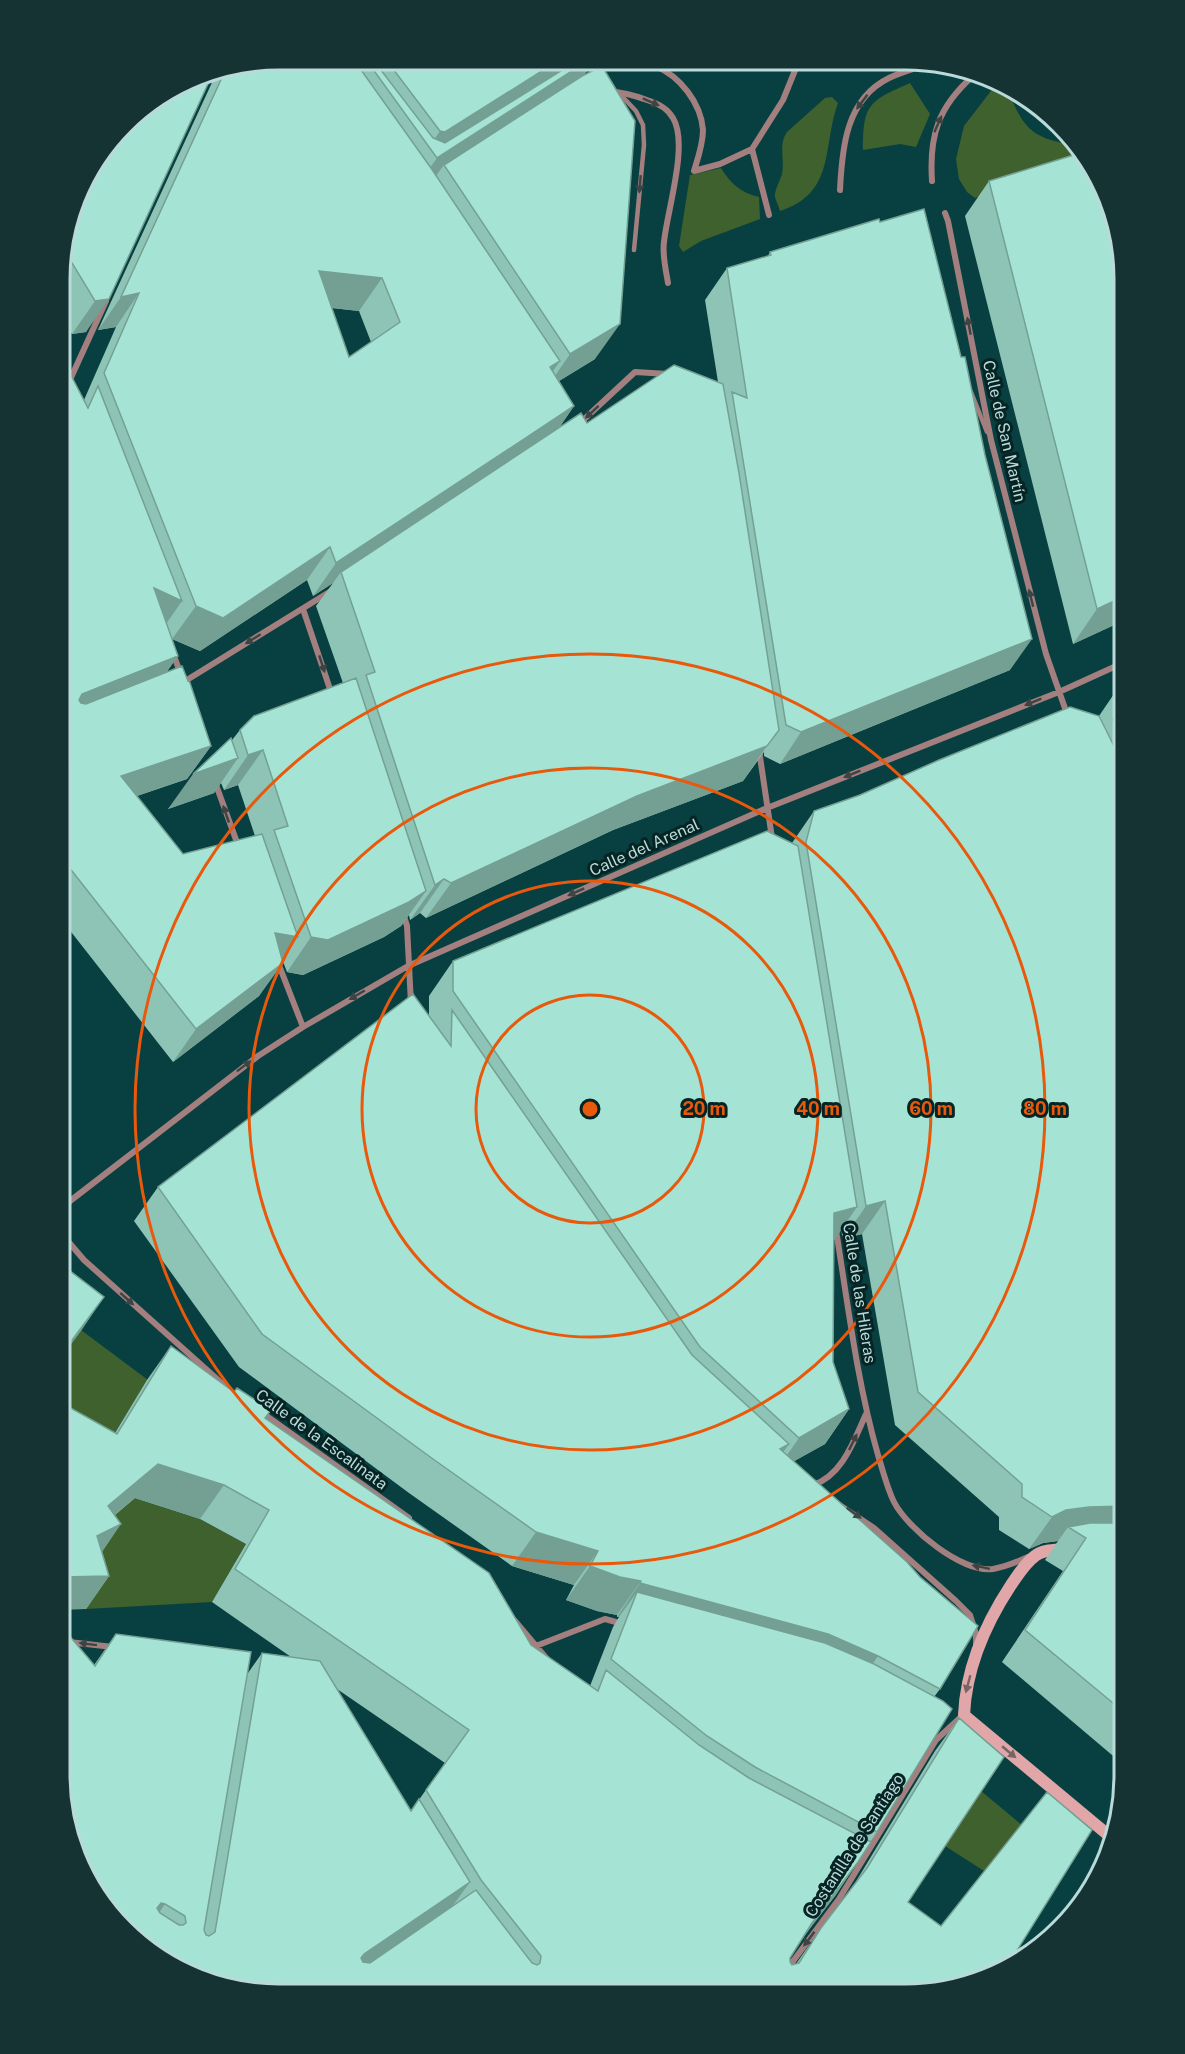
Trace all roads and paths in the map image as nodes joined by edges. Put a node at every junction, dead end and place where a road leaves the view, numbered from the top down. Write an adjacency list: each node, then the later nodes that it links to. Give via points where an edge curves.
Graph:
1 (584, 70): 5 (street)
2 (662, 70): 9 (street, via 682,85 700,115 703,130 694,171)
3 (795, 70): 9 (street, via 783,100)
4 (911, 70): 11 (street, one-way to 11, via 889,78 858,106 844,141)
5 (572, 76)
6 (968, 81): 10 (street, one-way to 6, via 930,154 934,133 955,94)
7 (599, 92): 8 (street)
8 (618, 92): 14 (lane, one-way to 14, via 643,125); 15 (street, one-way to 15, via 654,102 673,117 678,128 678,159 663,244)
9 (752, 149): 13 (street)
10 (932, 181)
11 (840, 190)
12 (945, 213): 21 (street, Calle de San Martín, one-way to 12)
13 (769, 215)
14 (634, 250)
15 (668, 283)
16 (112, 289): 18 (street)
17 (679, 375): 20 (street, one-way to 20, via 635,372)
18 (70, 379)
19 (970, 390): 21 (lane)
20 (569, 433)
21 (991, 440): 28 (street, Calle de San Martín, one-way to 21)
22 (334, 589): 23 (street)
23 (303, 609): 26 (street, one-way to 26); 30 (street, one-way to 30)
24 (168, 641): 26 (street)
25 (1114, 667): 28 (street, Calle del Arenal)
26 (184, 682): 27 (street); 29 (street)
27 (174, 687)
28 (1059, 692): 31 (street, Calle de San Martín); 34 (street, Calle del Arenal, one-way to 34)
29 (187, 694)
30 (334, 700)
31 (1070, 720)
32 (757, 738): 34 (street)
33 (212, 771): 36 (street, one-way to 33)
34 (767, 808): 35 (street); 39 (street, Calle del Arenal, one-way to 39)
35 (773, 842)
36 (243, 860)
37 (400, 903): 39 (street, via 407,926)
38 (274, 950): 41 (street)
39 (408, 966): 40 (street); 41 (street, Calle del Arenal, one-way to 41)
40 (412, 1011)
41 (303, 1027): 42 (street, Calle del Arenal, one-way to 41, via 197,1101)
42 (70, 1201)
43 (836, 1227): 47 (street, Calle de las Hileras)
44 (70, 1244): 45 (street, Calle de la Escalinata, one-way to 45)
45 (234, 1393)
46 (254, 1407): 50 (street, Calle de la Escalinata)
47 (866, 1414): 48 (street, one-way to 47, via 821,1482 839,1466); 52 (street, Calle de las Hileras, one-way to 47, via 992,1569 959,1562 945,1553 897,1508)
48 (801, 1490)
49 (833, 1501): 58 (street, one-way to 58, via 874,1528 970,1615)
50 (419, 1525)
51 (1079, 1548): 52 (street)
52 (1037, 1554): 58 (street, via 999,1604)
53 (508, 1612): 56 (street)
54 (627, 1625): 56 (street, via 605,1619)
55 (70, 1642): 57 (street, one-way to 55)
56 (536, 1646): 59 (street)
57 (119, 1648)
58 (976, 1653): 60 (street, one-way to 60)
59 (549, 1661)
60 (964, 1715): 62 (street, Costanilla de Santiago); 63 (street, one-way to 63)
61 (926, 1734): 62 (street)
62 (936, 1740): 65 (street, Costanilla de Santiago)
63 (1105, 1833)
64 (844, 1868): 65 (street)
65 (855, 1874): 66 (street, Costanilla de Santiago, one-way to 66)
66 (782, 1976)

